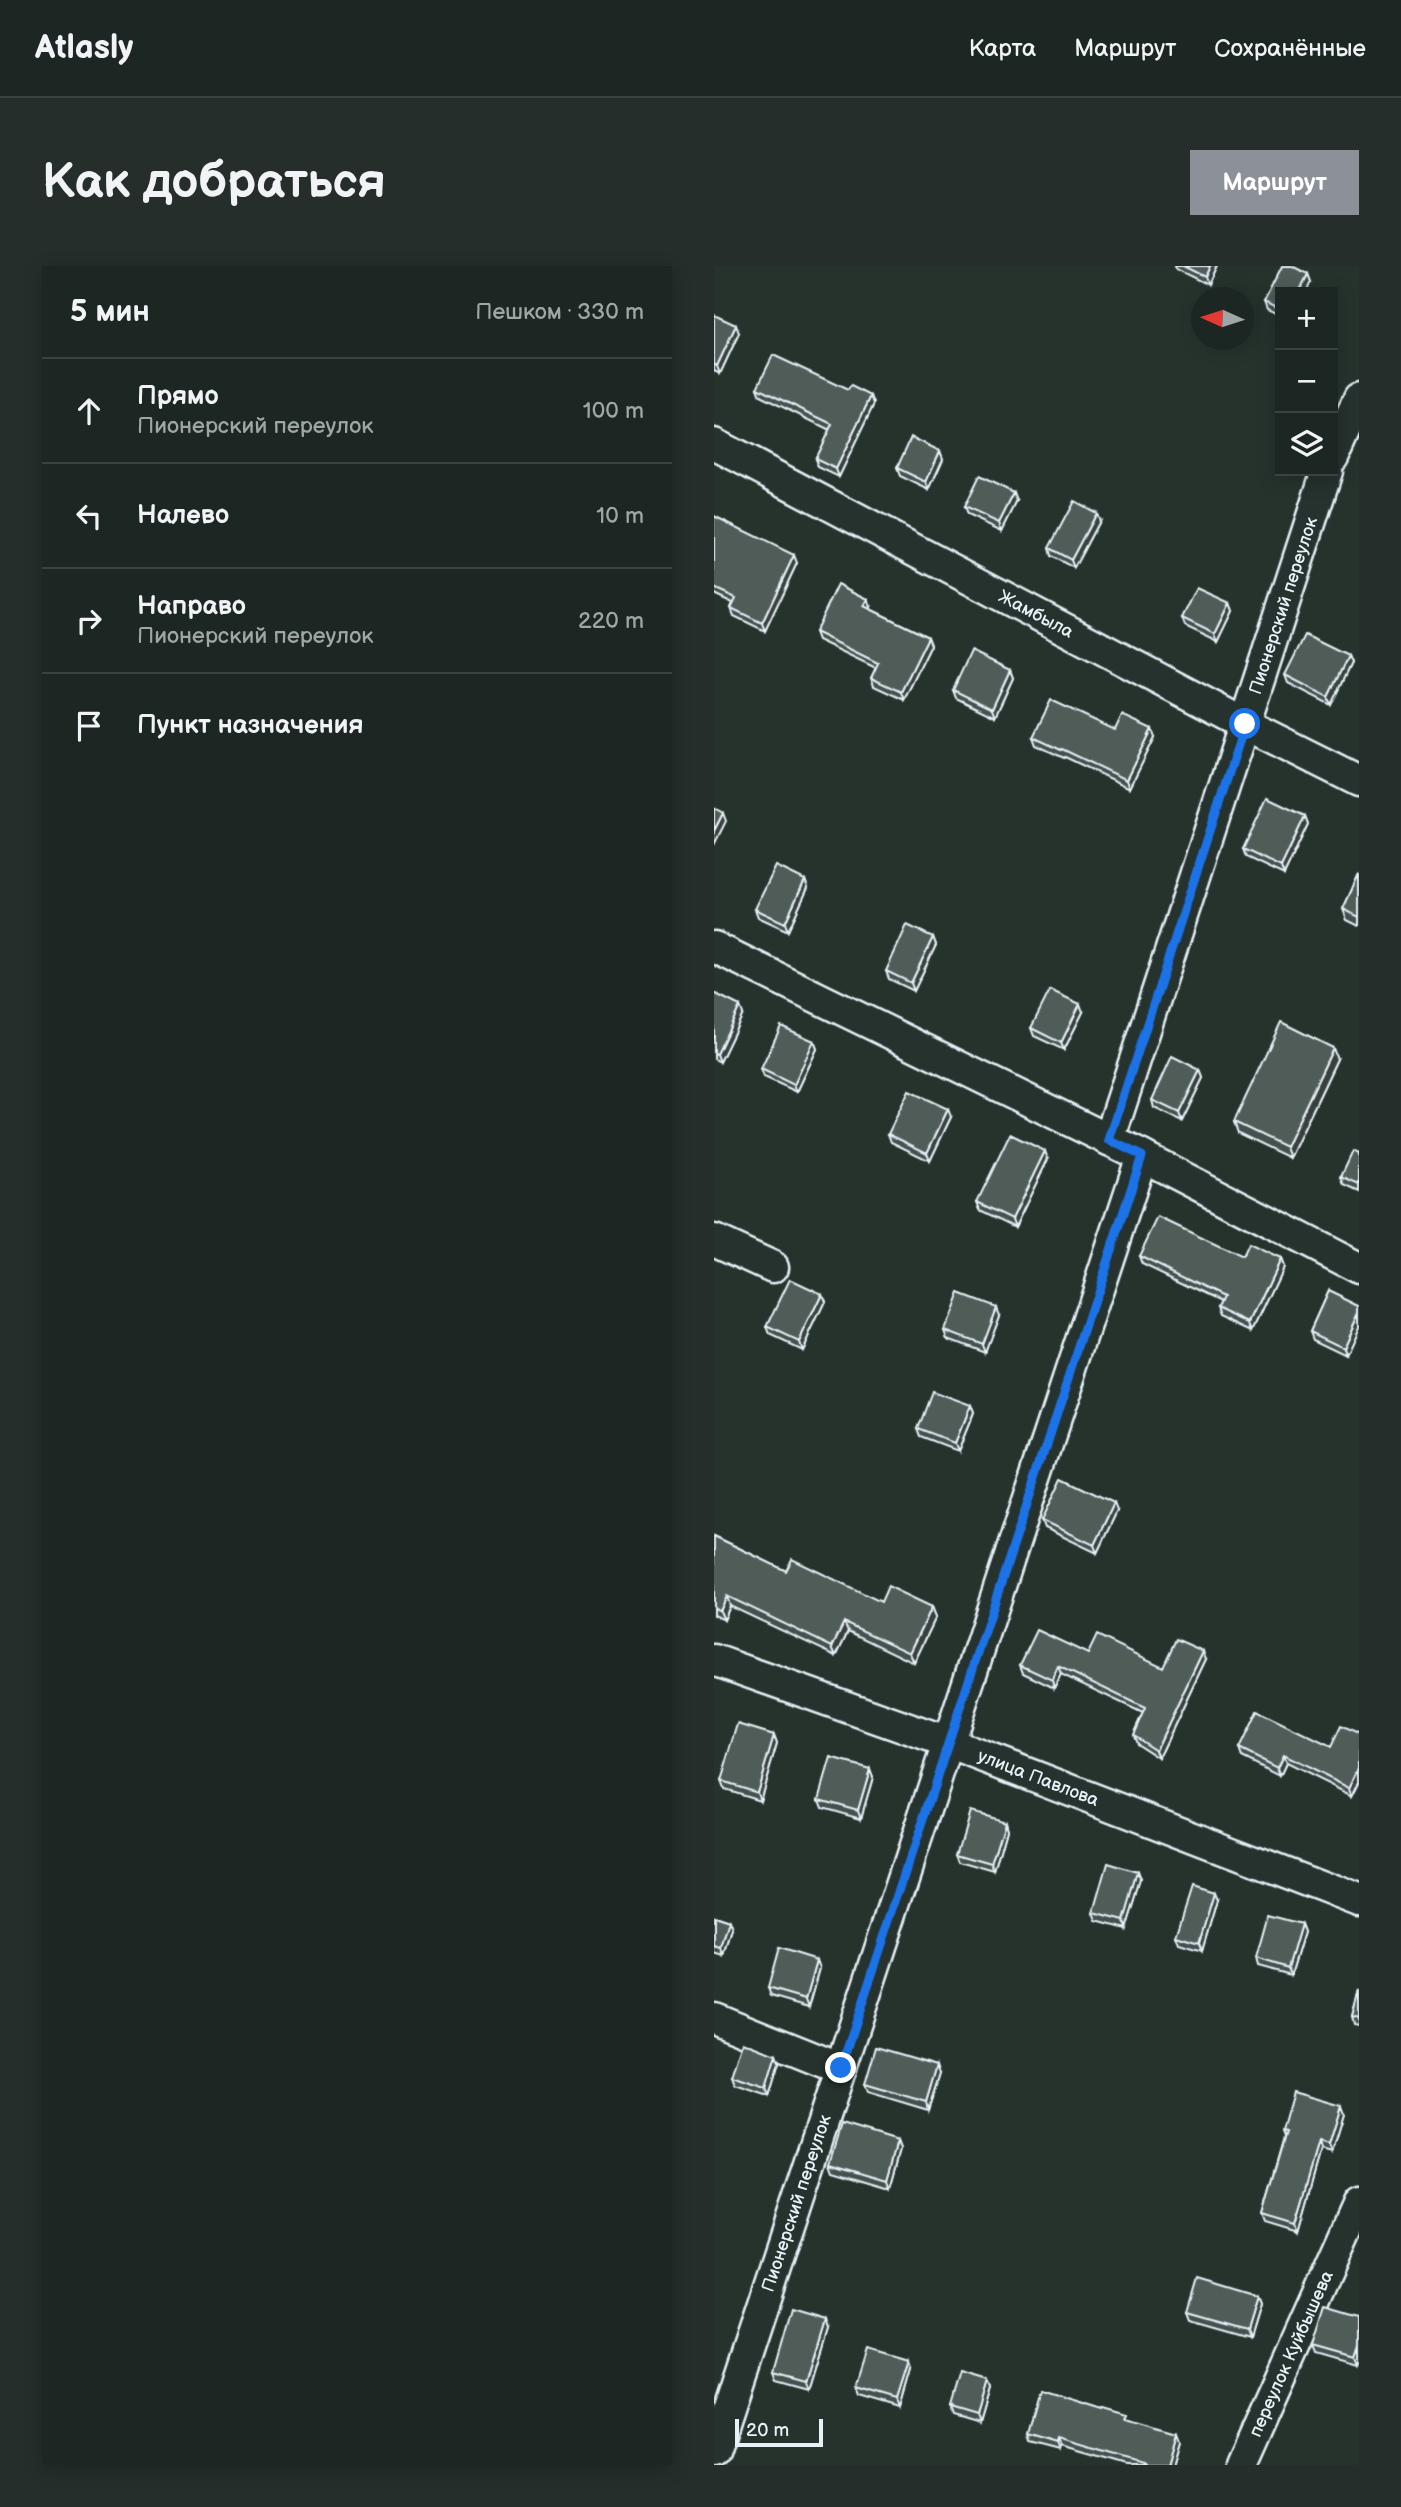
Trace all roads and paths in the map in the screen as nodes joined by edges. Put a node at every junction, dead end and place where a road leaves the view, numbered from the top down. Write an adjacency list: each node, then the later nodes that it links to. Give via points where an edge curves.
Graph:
1 (1359, 399): 3 (street)
2 (714, 444): 5 (street, Жамбыла)
3 (1338, 446)
4 (1325, 476): 5 (street, Пионерский переулок)
5 (1245, 724): 6 (street, Жамбыла); 8 (street, Пионерский переулок)
6 (1359, 781)
7 (714, 947): 8 (street)
8 (1109, 1140): 9 (street)
9 (1142, 1156): 12 (street); 14 (street, Пионерский переулок)
10 (714, 1240): 11 (street)
11 (774, 1267)
12 (1359, 1268)
13 (714, 1660): 14 (street, улица Павлова)
14 (948, 1743): 15 (street, улица Павлова); 17 (street, Пионерский переулок)
15 (1359, 1901)
16 (714, 2018): 17 (street)
17 (841, 2068): 19 (street, Пионерский переулок)
18 (1359, 2202): 20 (street, переулок Куйбышева)
19 (714, 2452)
20 (1241, 2465)

